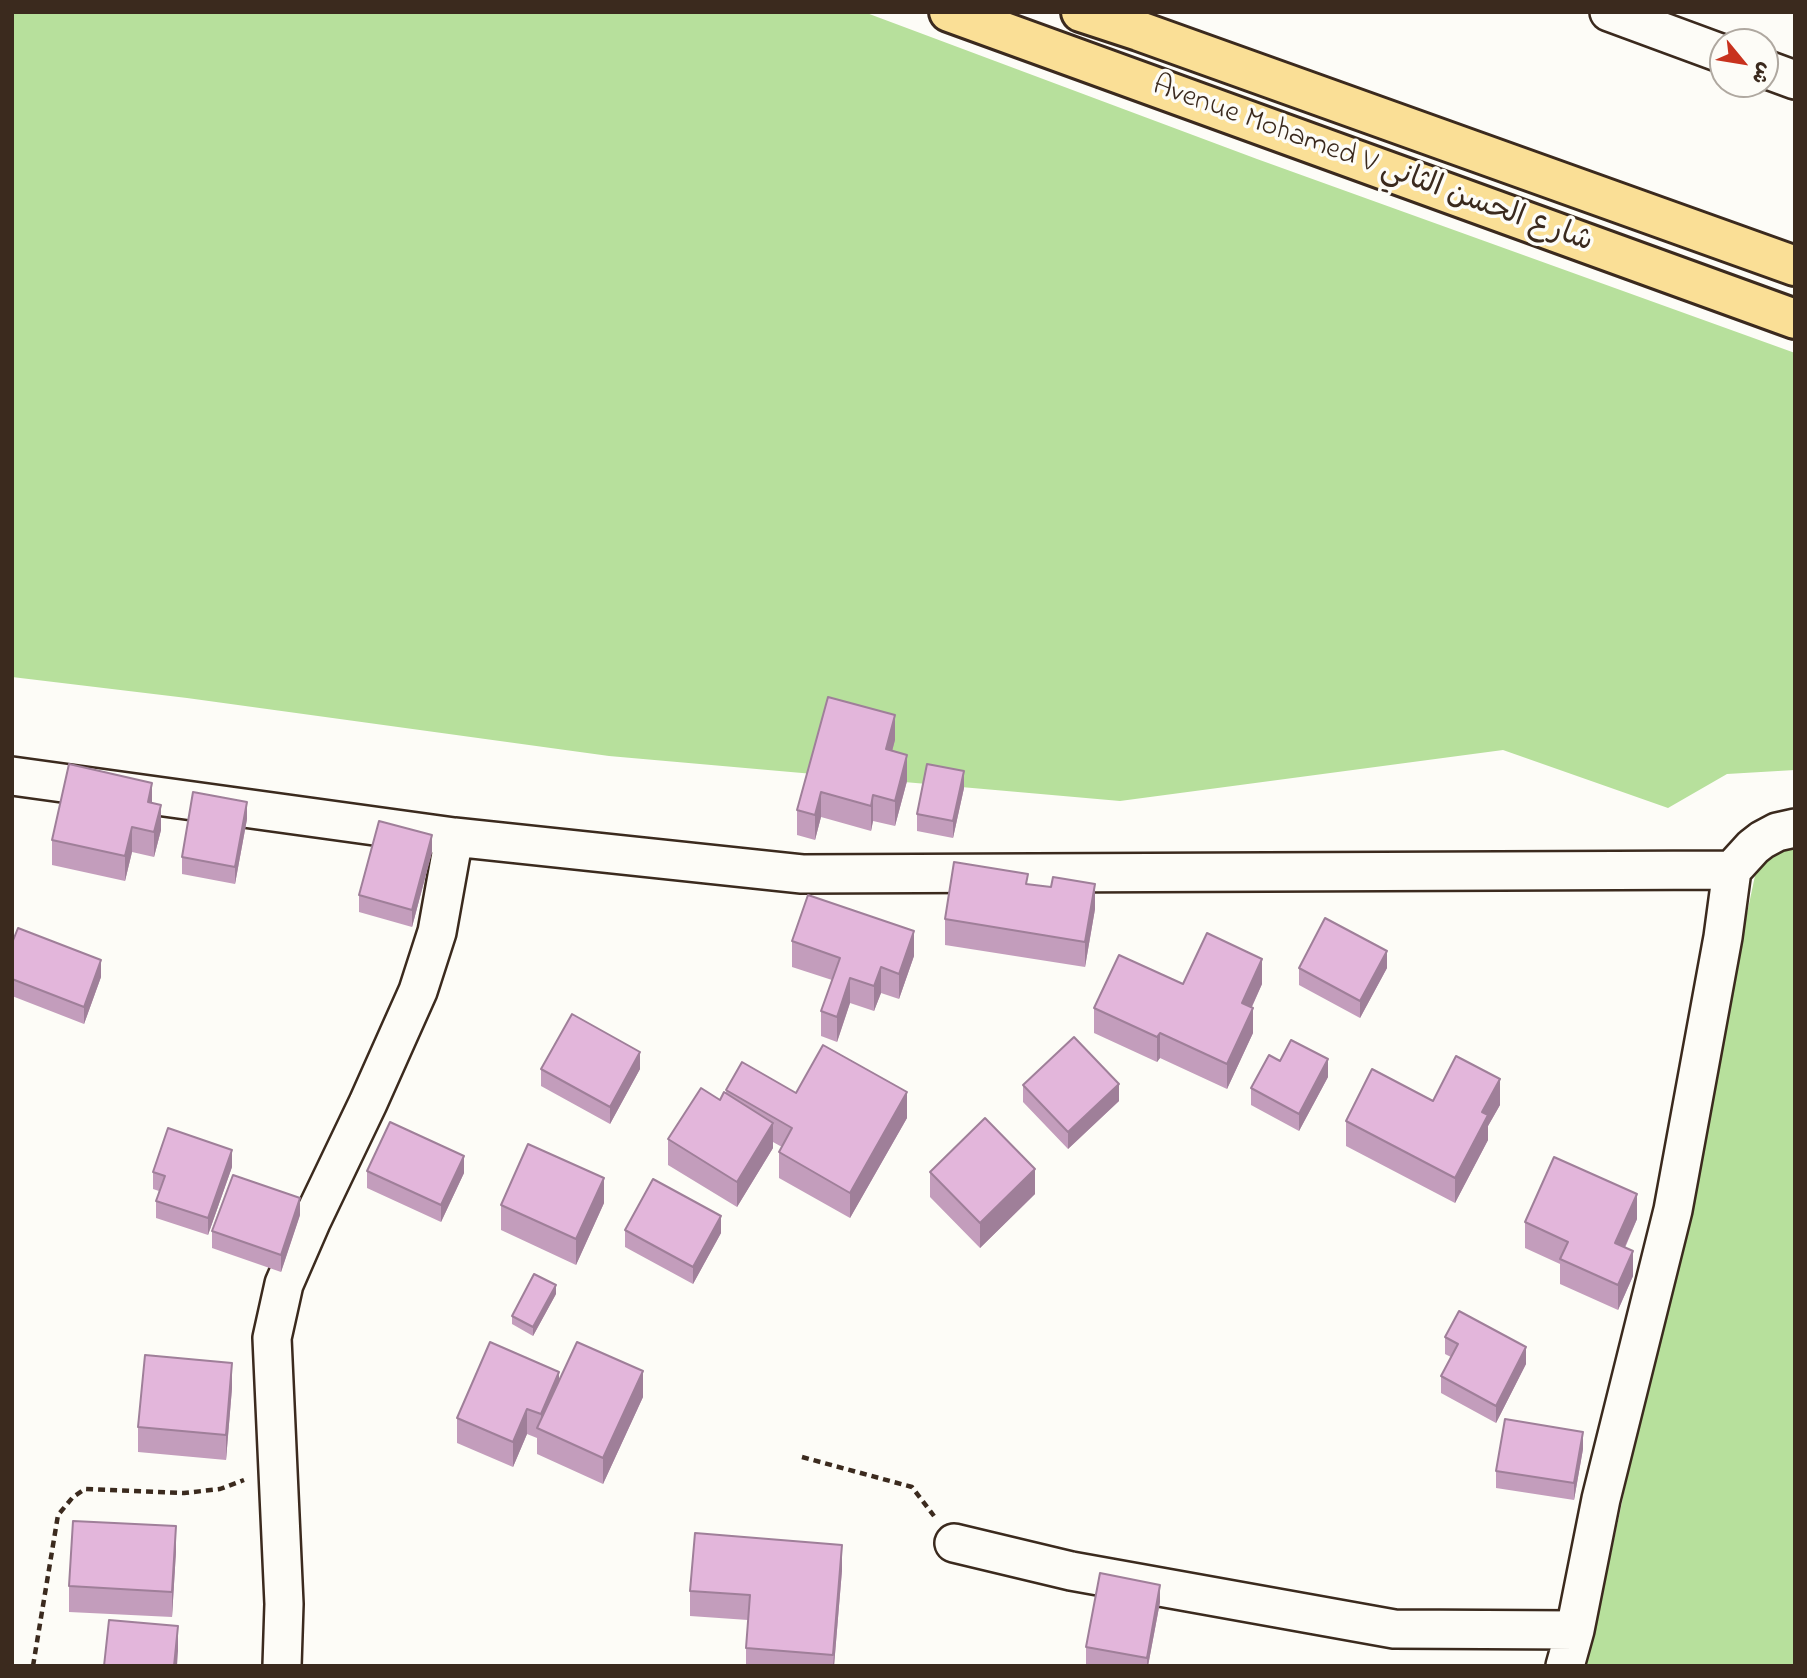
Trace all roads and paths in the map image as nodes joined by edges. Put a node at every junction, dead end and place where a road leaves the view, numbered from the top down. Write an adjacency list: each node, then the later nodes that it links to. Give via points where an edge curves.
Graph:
1 (949, 12): 7 (highway, Avenue Mohamed V شارع الحسن الثاني)
2 (1081, 12): 4 (highway, Avenue Mohamed V شارع الحسن الثاني)
3 (1609, 12): 5 (street)
4 (1141, 22): 6 (highway, Avenue Mohamed V شارع الحسن الثاني)
5 (1709, 49)
6 (1795, 266)
7 (1795, 319)
8 (12, 776): 10 (street)
9 (1795, 828): 11 (street, via 1762,841)
10 (454, 836): 11 (street, via 802,874); 12 (street, via 437,932 418,991 284,1284 272,1338)
11 (1732, 870): 15 (street, via 1673,1210 1601,1499)
12 (278, 1453): 16 (path, via 243,1480 220,1489 184,1493 85,1489 73,1497 58,1515); 17 (street)
13 (802, 1458): 14 (path, via 912,1487)
14 (954, 1543): 15 (street, via 1071,1571 1394,1629)
15 (1575, 1630): 18 (street)
16 (33, 1666)
17 (282, 1666)
18 (1565, 1666)

